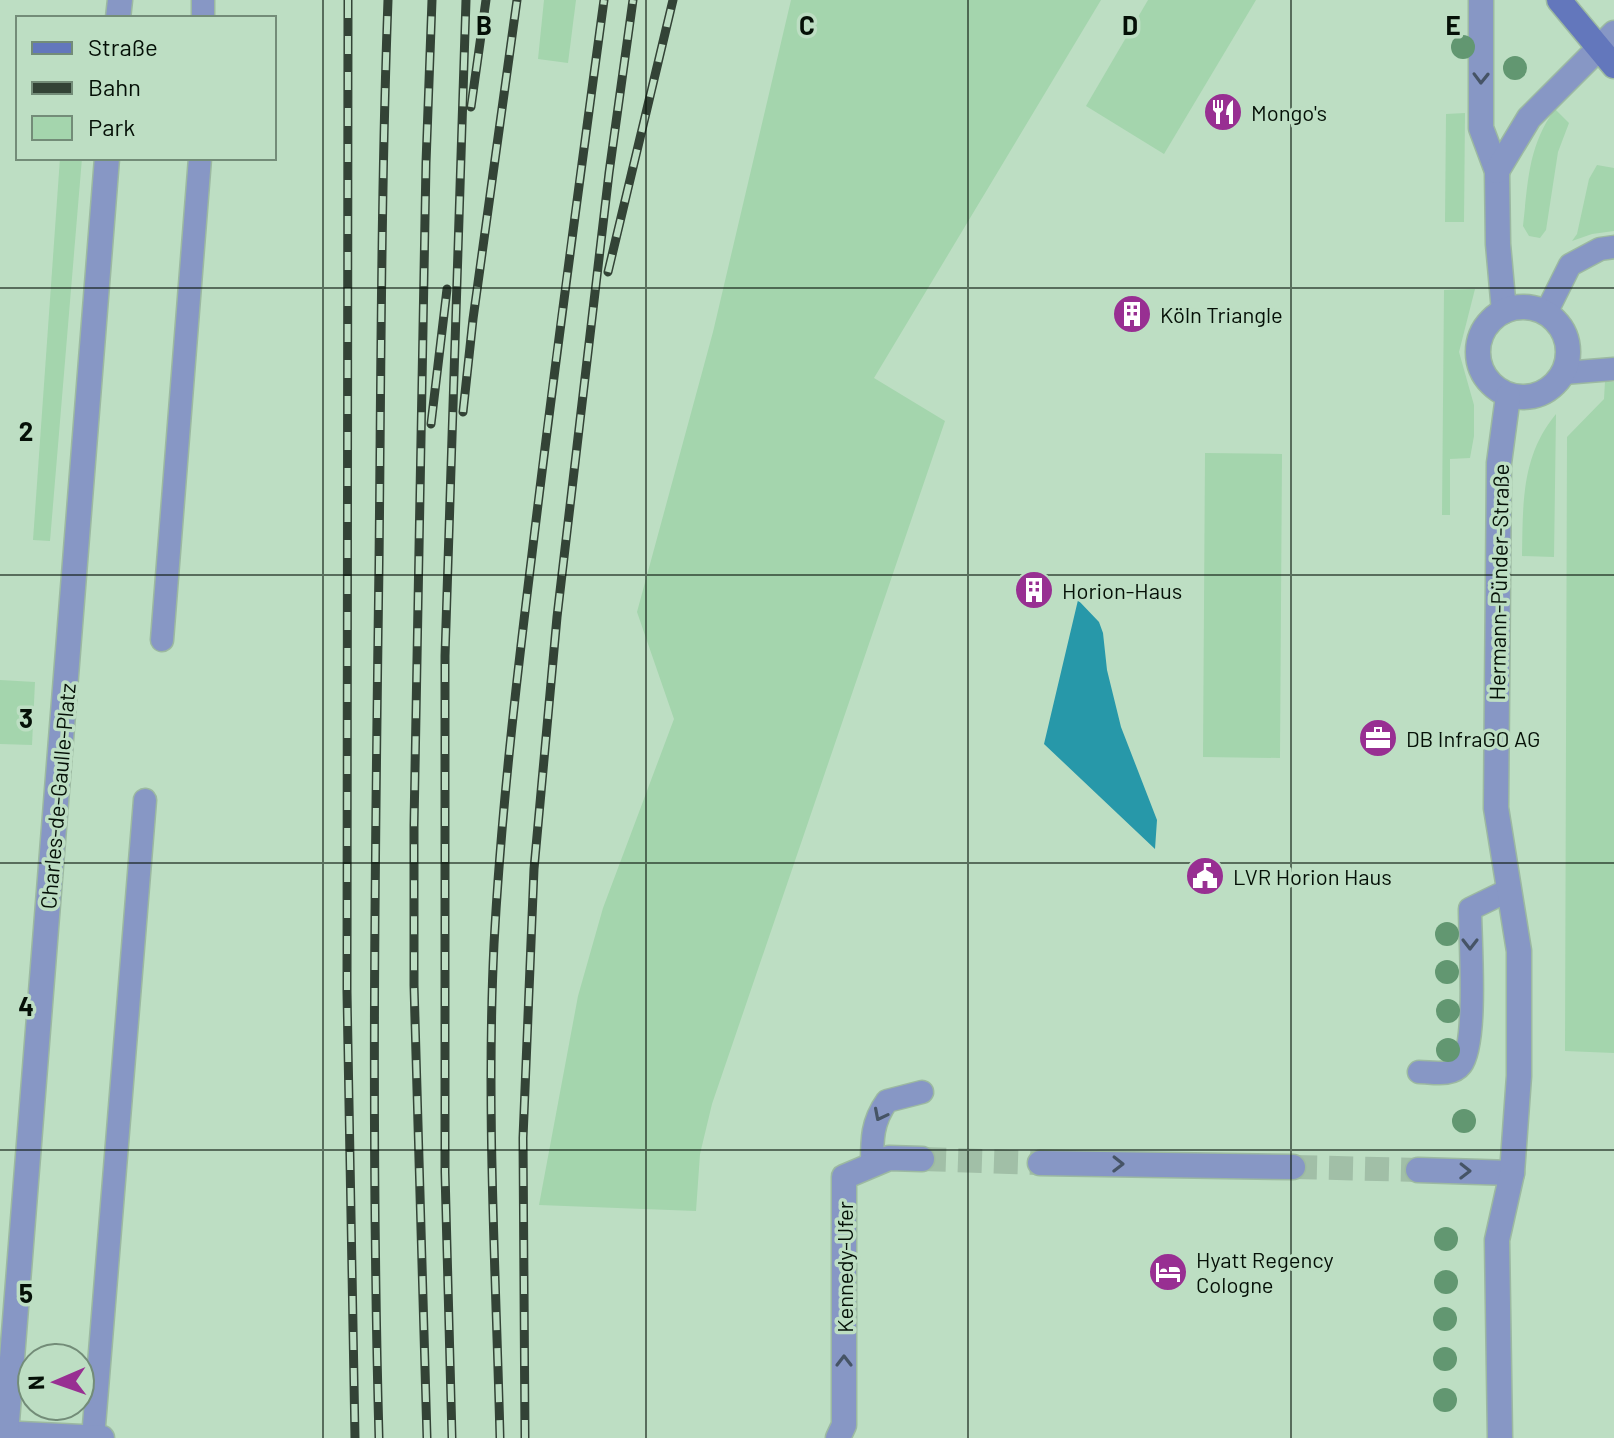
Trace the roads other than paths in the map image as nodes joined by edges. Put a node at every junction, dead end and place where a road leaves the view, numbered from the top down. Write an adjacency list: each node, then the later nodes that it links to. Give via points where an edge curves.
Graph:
1 (1481, 0): 6 (street, one-way to 6, via 1481,128)
2 (1559, 0): 3 (main road)
3 (1609, 49): 6 (street, via 1529,118)
4 (107, 160): 24 (street, Charles-de-Gaulle-Platz)
5 (200, 160): 13 (lane)
6 (1497, 171): 8 (street)
7 (1614, 247): 9 (lane, via 1570,265)
8 (1504, 311): 9 (street, via 1518,307); 12 (street, via 1482,332 1478,347 1484,377)
9 (1546, 313): 11 (street, via 1563,330 1568,359)
10 (1614, 369): 11 (lane)
11 (1564, 373): 12 (street, via 1546,392)
12 (1508, 396): 15 (street, Hermann-Pünder-Straße, via 1499,463 1496,808)
13 (162, 640)
14 (145, 800): 25 (lane)
15 (1509, 890): 16 (lane, one-way to 16, via 1470,909 1470,1044 1460,1067 1448,1073); 23 (street, Hermann-Pünder-Straße, via 1519,951)
16 (1419, 1072)
17 (922, 1092): 20 (lane, one-way to 20, via 887,1101 872,1131)
18 (922, 1159): 20 (street, Kennedy-Ufer, via 889,1158)
19 (1040, 1163): 21 (street, one-way to 21)
20 (872, 1165): 27 (street, Kennedy-Ufer, one-way to 20, via 844,1425 844,1177)
21 (1293, 1167)
22 (1418, 1170): 23 (street, one-way to 23)
23 (1512, 1173): 28 (street, Hermann-Pünder-Straße, via 1497,1240)
24 (4, 1435): 25 (street)
25 (93, 1438): 26 (street)
26 (102, 1438)
27 (838, 1438)
28 (1500, 1438)

